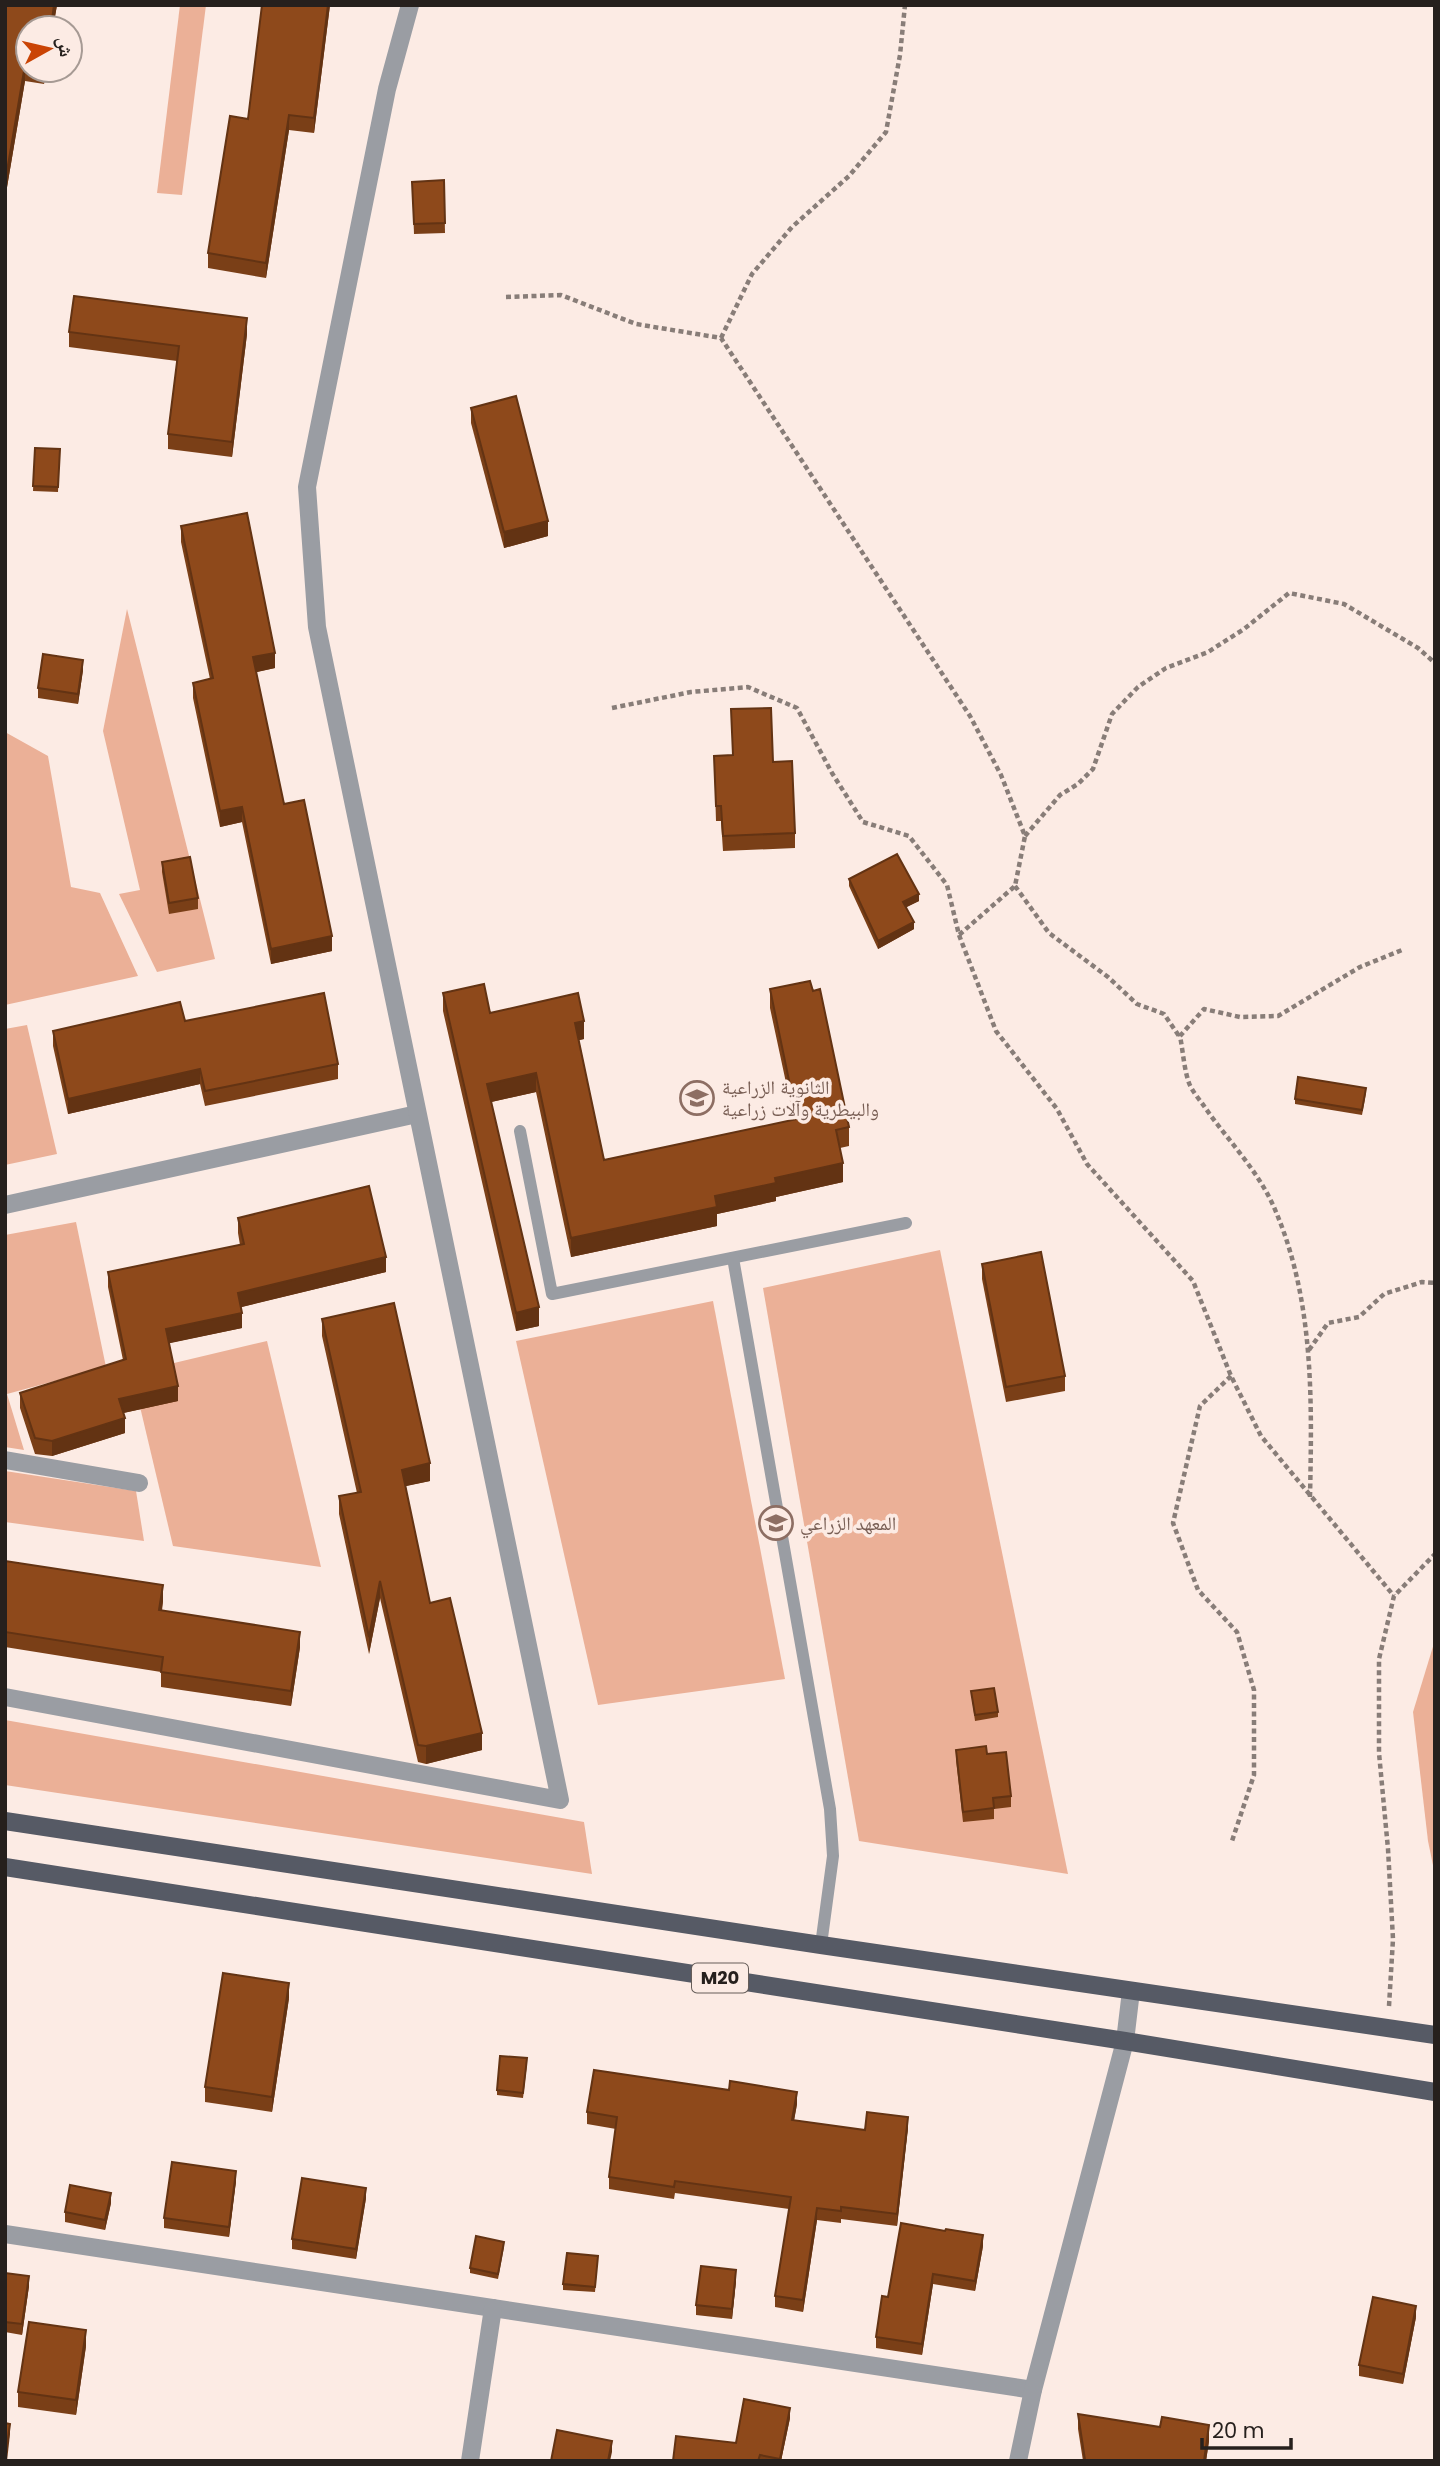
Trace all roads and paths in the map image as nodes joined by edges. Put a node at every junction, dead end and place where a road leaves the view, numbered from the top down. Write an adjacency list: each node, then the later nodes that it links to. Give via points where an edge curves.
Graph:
1 (410, 5): 12 (street, via 387,89 307,487 317,627)
2 (905, 5): 4 (path, via 886,132 752,274)
3 (506, 297): 4 (path, via 561,295 636,324)
4 (721, 338): 7 (path, via 970,716 1001,775)
5 (1435, 663): 7 (path, via 1344,604 1289,593 1208,652 1166,668 1138,687 1112,714 1093,769 1060,795)
6 (612, 708): 9 (path, via 691,692 748,687 797,708 863,822 909,836 947,885)
7 (1025, 836): 8 (path)
8 (1015, 886): 9 (path); 11 (path, via 1049,933 1137,1004 1164,1014)
9 (959, 935): 19 (path, via 996,1031 1057,1109 1087,1164 1193,1281)
10 (1402, 950): 11 (path, via 1360,967 1278,1016 1240,1017 1204,1010)
11 (1180, 1036): 18 (path, via 1189,1084 1276,1210 1301,1291)
12 (417, 1114): 14 (street); 25 (street, via 559,1800)
13 (520, 1131): 16 (lane, via 552,1294)
14 (5, 1205)
15 (906, 1223): 16 (lane)
16 (733, 1258): 29 (lane, via 830,1809 833,1856)
17 (1435, 1283): 18 (path, via 1384,1294 1359,1317 1328,1323)
18 (1308, 1351): 22 (path)
19 (1231, 1376): 22 (path, via 1261,1436); 27 (path, via 1200,1406 1173,1522 1198,1590 1237,1632 1254,1690 1254,1775)
20 (5, 1460): 21 (street)
21 (139, 1483)
22 (1310, 1498): 24 (path)
23 (1435, 1554): 24 (path)
24 (1394, 1596): 31 (path, via 1379,1659 1379,1753 1393,1939)
25 (5, 1697)
26 (5, 1821): 29 (main road)
27 (1232, 1841)
28 (5, 1867): 33 (main road, M20)
29 (821, 1945): 30 (main road)
30 (1131, 1991): 31 (main road); 33 (street)
31 (1388, 2027): 32 (main road)
32 (1435, 2035)
33 (1125, 2041): 34 (main road, M20); 37 (street)
34 (1435, 2092)
35 (5, 2234): 36 (street)
36 (493, 2308): 37 (street); 38 (street)
37 (1033, 2390): 39 (street)
38 (470, 2461)
39 (1018, 2461)

